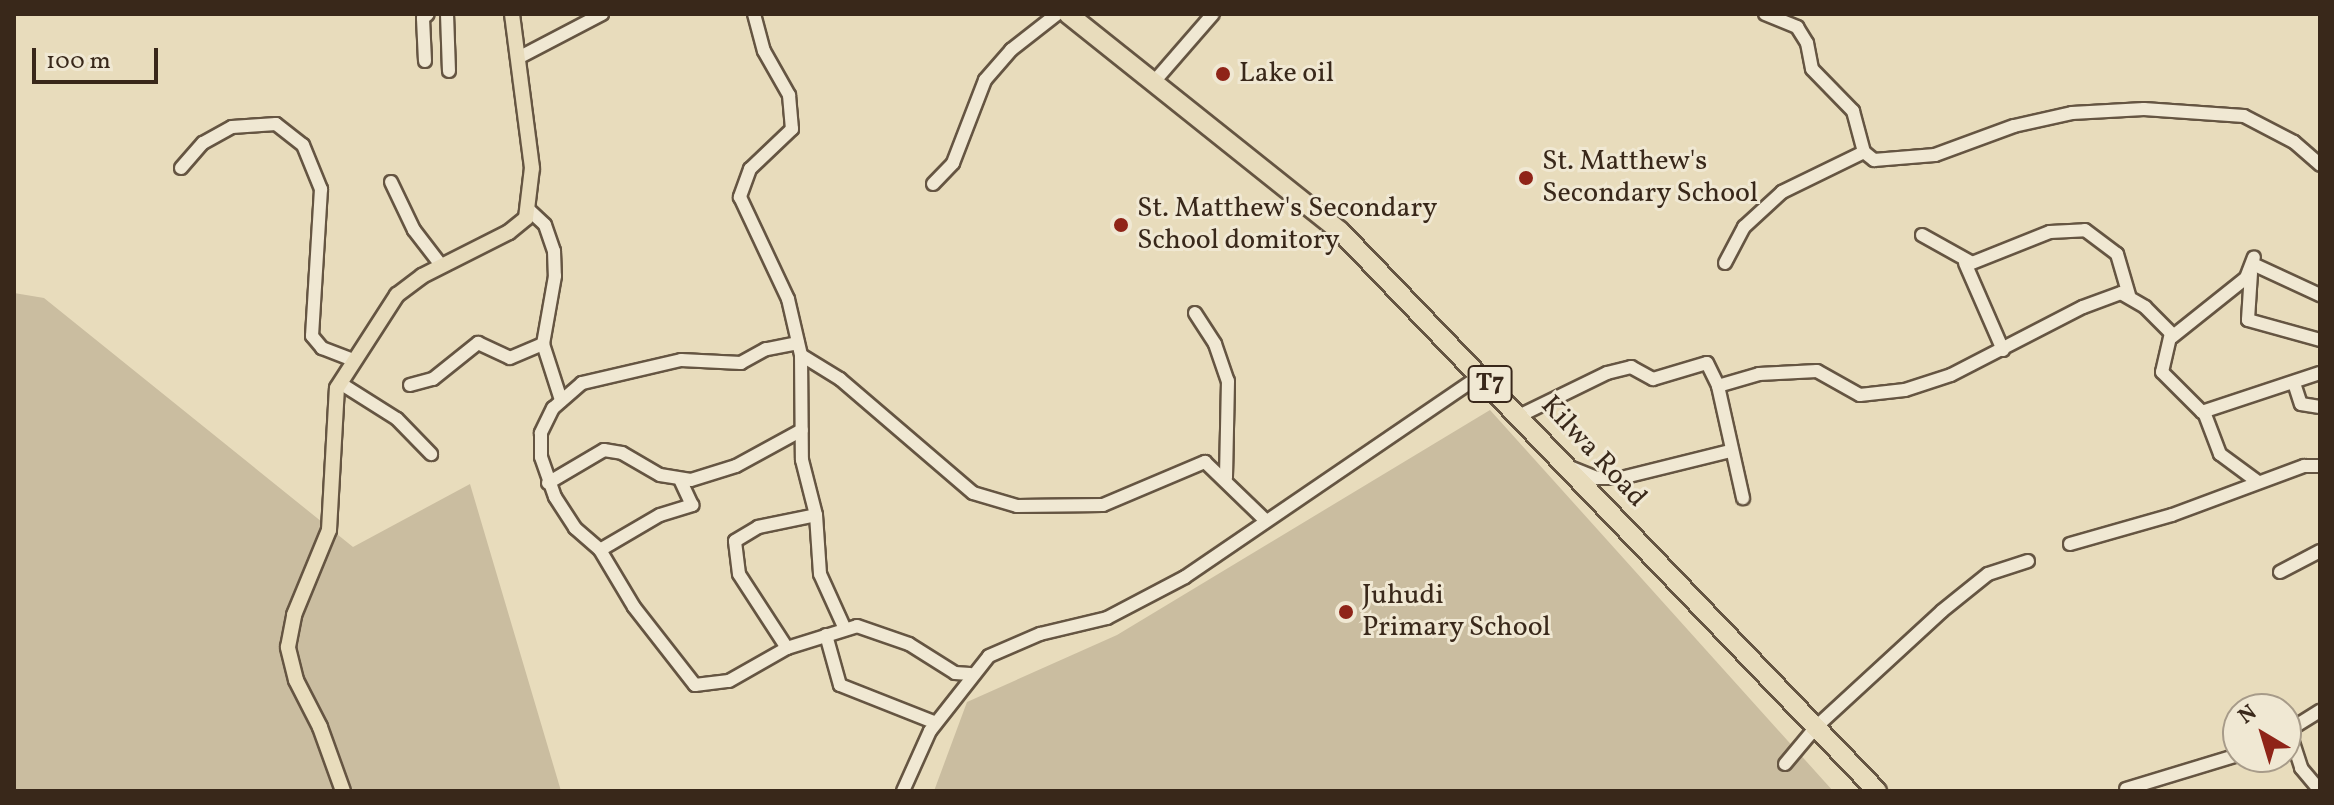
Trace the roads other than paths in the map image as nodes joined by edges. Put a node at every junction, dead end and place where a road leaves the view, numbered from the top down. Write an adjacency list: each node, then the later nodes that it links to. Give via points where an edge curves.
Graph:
1 (428, 14): 11 (street)
2 (447, 14): 12 (street)
3 (512, 14): 10 (main road)
4 (602, 14): 10 (street)
5 (754, 14): 31 (street, via 764,51 789,95 792,129 750,169 740,197 784,287)
6 (1057, 14): 18 (street, via 1011,50 985,80 953,163)
7 (1068, 14): 13 (highway, Kilwa Road / T7)
8 (1213, 14): 13 (street)
9 (1765, 14): 14 (street, via 1797,27 1807,43 1812,69 1853,111)
10 (518, 58): 19 (main road, via 532,168)
11 (425, 61)
12 (449, 71)
13 (1153, 83): 35 (highway, Kilwa Road / T7, via 1340,231)
14 (1864, 152): 15 (street, via 1874,160 1935,155 2014,126 2072,113 2144,109 2244,116); 21 (street, via 1782,192 1744,227)
15 (2317, 157)
16 (181, 168): 33 (street, via 203,143 232,127 276,124 303,145 321,189 312,336 322,348)
17 (391, 182): 23 (street, via 414,230)
18 (933, 184)
19 (528, 209): 23 (main road, via 519,226); 30 (street, via 545,225 556,264)
20 (1922, 235): 22 (street)
21 (1725, 263)
22 (1965, 263): 25 (street, via 2050,232 2085,230 2117,254); 32 (street)
23 (441, 265): 33 (main road, via 397,295)
24 (2253, 265): 26 (street); 28 (street); 29 (street, via 2248,320)
25 (2129, 295): 28 (street); 32 (street, via 2105,297)
26 (2320, 295)
27 (1195, 313): 49 (street, via 1215,344 1228,381)
28 (2172, 337): 42 (street, via 2161,359 2162,372)
29 (2320, 340)
30 (543, 344): 38 (street, via 510,358 478,343 433,379); 40 (street)
31 (800, 349): 40 (street, via 766,349 741,363 681,360 607,374 582,383); 44 (street); 49 (street, via 969,490 991,500 1017,506 1103,505 1205,462)
32 (2003, 350): 39 (street, via 1927,384 1885,393 1855,393 1817,371 1759,374)
33 (353, 360): 36 (main road)
34 (2320, 373): 37 (street)
35 (1481, 375): 43 (highway, Kilwa Road / T7); 55 (street)
36 (340, 383): 46 (street, via 397,419); 73 (main road, via 329,530 294,615 288,647 296,680)
37 (2294, 383): 41 (street, via 2301,404); 42 (street)
38 (410, 385)
39 (1718, 386): 43 (street, via 1705,362 1653,379 1631,367 1578,385); 45 (street)
40 (561, 400): 52 (street, via 541,433)
41 (2320, 407)
42 (2204, 412): 51 (street, via 2220,454)
43 (1521, 415): 47 (highway, Kilwa Road / T7)
44 (802, 430): 50 (street, via 736,466); 54 (street, via 802,460)
45 (1730, 451): 47 (street, via 1612,479); 53 (street)
46 (431, 454)
47 (1565, 465): 68 (highway, Kilwa Road / T7)
48 (2320, 466): 51 (street)
49 (1226, 478): 55 (street)
50 (681, 481): 52 (street, via 604,450); 57 (street, via 692,505 660,515)
51 (2258, 482): 56 (street, via 2172,515)
52 (548, 483): 57 (street, via 575,528)
53 (1743, 498)
54 (816, 515): 61 (street, via 822,582); 63 (street, via 751,529 735,541 739,574)
55 (1265, 520): 64 (street, via 1144,600 1097,622 1013,644)
56 (2070, 544)
57 (600, 550): 63 (street, via 627,597 695,685 747,674)
58 (2320, 551): 60 (street)
59 (2028, 561): 68 (street, via 1979,581)
60 (2280, 572)
61 (845, 629): 62 (street); 64 (street, via 869,628 909,644 946,669)
62 (826, 635): 63 (street); 67 (street, via 840,685)
63 (787, 648)
64 (970, 674): 67 (street)
65 (2320, 711): 66 (street)
66 (2302, 722)
67 (936, 723): 74 (street)
68 (1816, 727): 70 (street); 75 (highway, Kilwa Road / T7)
69 (2222, 760): 72 (street)
70 (1785, 764)
71 (2302, 769): 76 (street)
72 (2126, 789)
73 (343, 791)
74 (903, 791)
75 (1877, 791)
76 (2320, 791)

